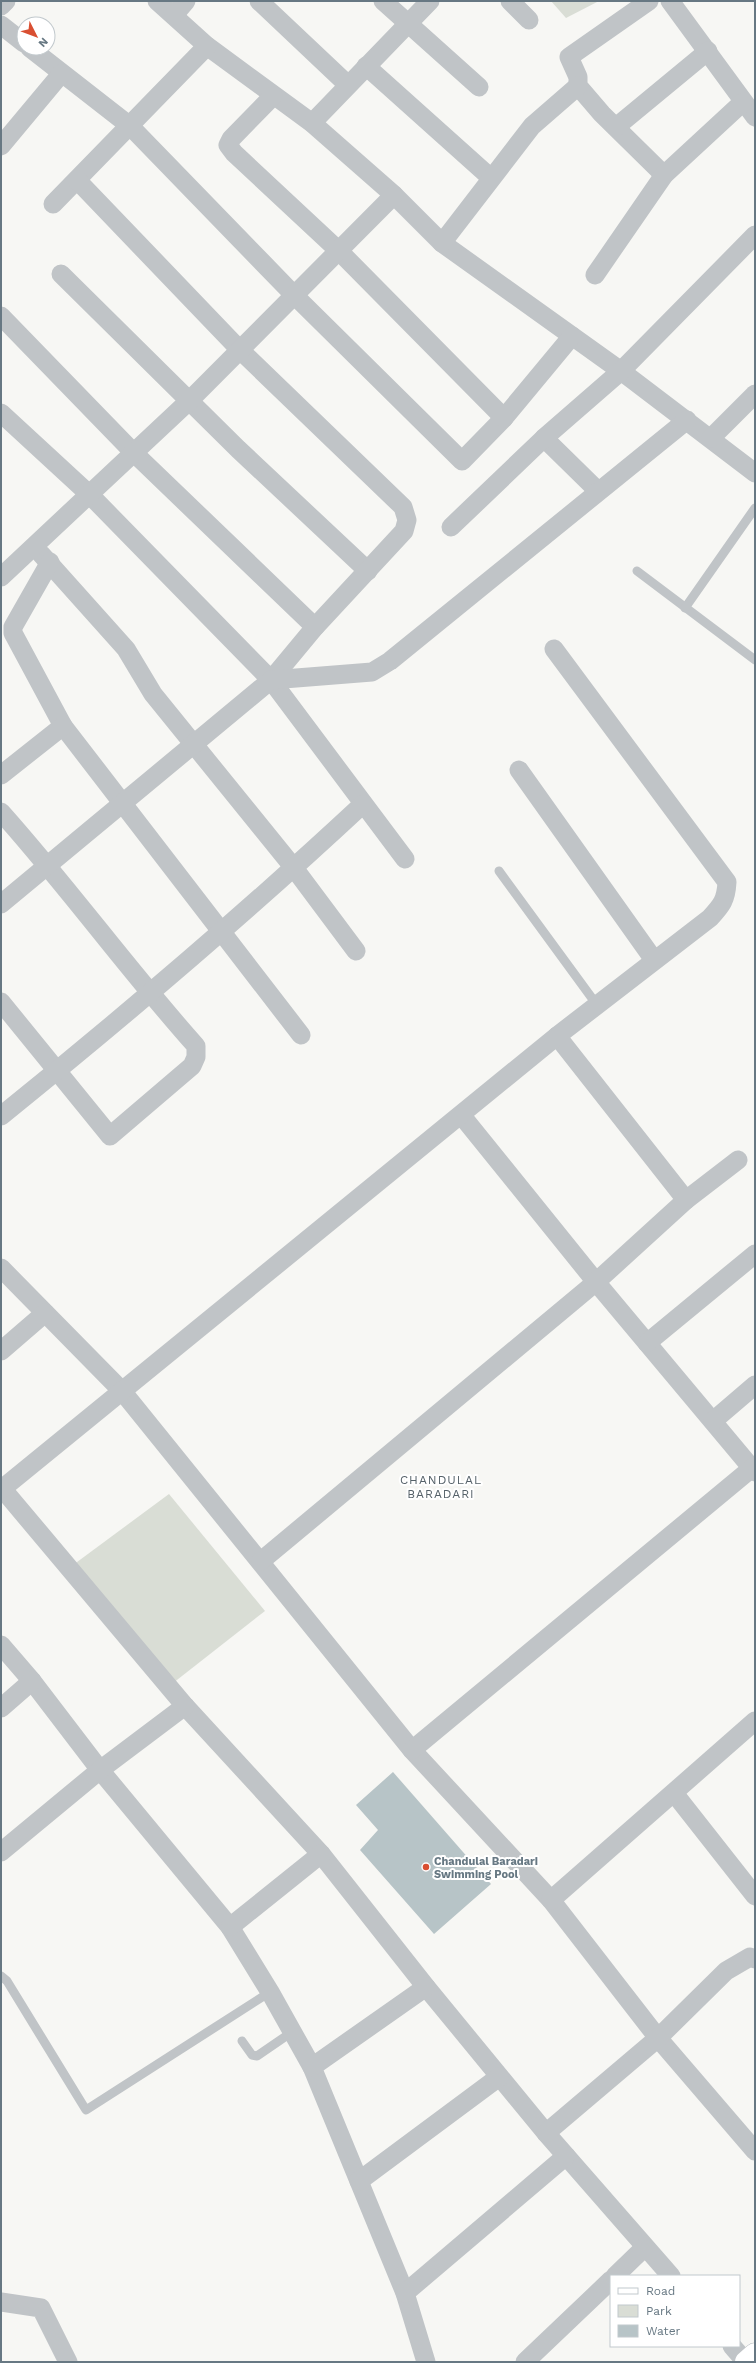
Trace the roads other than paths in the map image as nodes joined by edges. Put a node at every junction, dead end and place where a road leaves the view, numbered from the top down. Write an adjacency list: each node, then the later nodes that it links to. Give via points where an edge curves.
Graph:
1 (6, 1): 10 (street)
2 (156, 1): 11 (street)
3 (186, 1): 11 (street)
4 (259, 1): 21 (street)
5 (382, 1): 14 (street)
6 (430, 1): 14 (street)
7 (510, 1): 12 (street)
8 (649, 1): 22 (street, via 569,57 578,77)
9 (670, 1): 17 (street)
10 (1, 6)
11 (174, 15): 16 (street)
12 (529, 20)
13 (1, 24): 15 (street)
14 (408, 24): 19 (street); 23 (street)
15 (16, 36)
16 (207, 46): 24 (street); 28 (street)
17 (708, 51): 25 (street); 29 (street)
18 (40, 56): 20 (street)
19 (366, 66): 21 (street); 32 (street)
20 (61, 74): 28 (street); 30 (street)
21 (348, 85): 27 (street)
22 (578, 86): 29 (street); 32 (street, via 532,126)
23 (479, 87)
24 (273, 96): 27 (street); 38 (street, via 228,145)
25 (743, 102): 26 (street); 31 (street)
26 (755, 116)
27 (312, 123): 34 (street)
28 (130, 126): 33 (street); 41 (street)
29 (616, 127): 31 (street)
30 (1, 146)
31 (664, 175): 40 (street)
32 (491, 178): 37 (street)
33 (77, 180): 35 (street); 44 (street)
34 (394, 194): 37 (street); 38 (street)
35 (53, 204)
36 (755, 235): 45 (street)
37 (442, 243): 43 (street)
38 (339, 251): 41 (street); 49 (street)
39 (61, 274): 47 (street)
40 (595, 275)
41 (294, 295): 44 (street); 49 (street, via 462,461)
42 (1, 316): 53 (street)
43 (572, 336): 45 (street); 49 (street)
44 (240, 350): 47 (street); 61 (street, via 403,507 407,520 404,531)
45 (621, 370): 50 (street); 51 (street)
46 (755, 394): 52 (street)
47 (190, 400): 53 (street); 61 (street, via 238,449)
48 (1, 413): 56 (street)
49 (504, 418)
50 (687, 420): 52 (street); 55 (street)
51 (544, 438): 55 (street); 58 (street)
52 (711, 438): 54 (street)
53 (133, 452): 56 (street); 65 (street)
54 (755, 473)
55 (598, 491): 68 (street, via 390,661 372,672)
56 (90, 495): 59 (street); 68 (street)
57 (755, 508): 64 (lane)
58 (451, 526)
59 (34, 547): 60 (street); 63 (street)
60 (50, 562): 69 (street, via 16,621 14,633); 70 (street, via 126,649 153,694)
61 (368, 571): 65 (street)
62 (637, 572): 64 (lane)
63 (1, 577)
64 (685, 608): 67 (lane)
65 (315, 628): 68 (street)
66 (554, 649): 83 (street, via 727,882 726,896 710,918)
67 (755, 660)
68 (271, 680): 70 (street); 74 (street)
69 (63, 726): 72 (street); 73 (street)
70 (193, 745): 73 (street); 78 (street)
71 (519, 770): 83 (street)
72 (1, 775)
73 (121, 804): 77 (street); 81 (street)
74 (364, 804): 76 (street); 78 (street)
75 (1, 812): 77 (street)
76 (405, 859)
77 (48, 864): 80 (street); 84 (street)
78 (294, 868): 81 (street); 82 (street)
79 (499, 871): 86 (lane)
80 (1, 904)
81 (220, 931): 84 (street); 87 (street)
82 (356, 951)
83 (654, 960): 86 (street)
84 (149, 993): 89 (street); 89 (street, via 196,1046 196,1057 192,1066 110,1136)
85 (1, 1002): 89 (street)
86 (597, 1005): 88 (street)
87 (301, 1035)
88 (557, 1036): 91 (street); 93 (street)
89 (57, 1071): 90 (street)
90 (1, 1116)
91 (462, 1116): 96 (street); 101 (street)
92 (738, 1160): 93 (street)
93 (686, 1200): 96 (street)
94 (755, 1254): 98 (street)
95 (1, 1268): 97 (street)
96 (596, 1282): 98 (street); 105 (street)
97 (45, 1313): 99 (street); 101 (street)
98 (647, 1343): 102 (street)
99 (1, 1351)
100 (755, 1385): 102 (street)
101 (122, 1390): 104 (street); 105 (street)
102 (713, 1421): 103 (street)
103 (753, 1470): 111 (street)
104 (2, 1488): 108 (street)
105 (261, 1561): 111 (street)
106 (1, 1645): 107 (street)
107 (32, 1681): 109 (street); 112 (street)
108 (185, 1706): 112 (street); 115 (street)
109 (1, 1708)
110 (754, 1724): 113 (street)
111 (412, 1750): 117 (street)
112 (100, 1770): 114 (street); 118 (street)
113 (674, 1793): 116 (street); 117 (street)
114 (1, 1852)
115 (321, 1854): 118 (street); 121 (street)
116 (755, 1896)
117 (551, 1900): 124 (street)
118 (230, 1927): 122 (street)
119 (753, 1958): 124 (street, via 726,1971)
120 (1, 1976): 122 (lane, via 7,1981 86,2110)
121 (426, 1987): 126 (street); 127 (street)
122 (270, 1992): 123 (street)
123 (292, 2032): 125 (lane, via 257,2056 252,2055); 126 (street)
124 (658, 2038): 128 (street); 129 (street)
125 (242, 2042)
126 (312, 2067): 131 (street)
127 (499, 2077): 128 (street); 131 (street)
128 (546, 2133): 130 (street)
129 (755, 2151)
130 (566, 2156): 132 (street); 136 (street)
131 (359, 2181): 136 (street)
132 (646, 2247): 133 (street); 134 (street)
133 (616, 2275)
134 (670, 2275)
135 (610, 2281): 142 (street)
136 (405, 2293): 141 (street)
137 (1, 2302): 140 (street, via 41,2308)
138 (733, 2347): 143 (street)
139 (755, 2354): 143 (main road)
140 (68, 2362)
141 (426, 2362)
142 (525, 2362)
143 (746, 2362)

